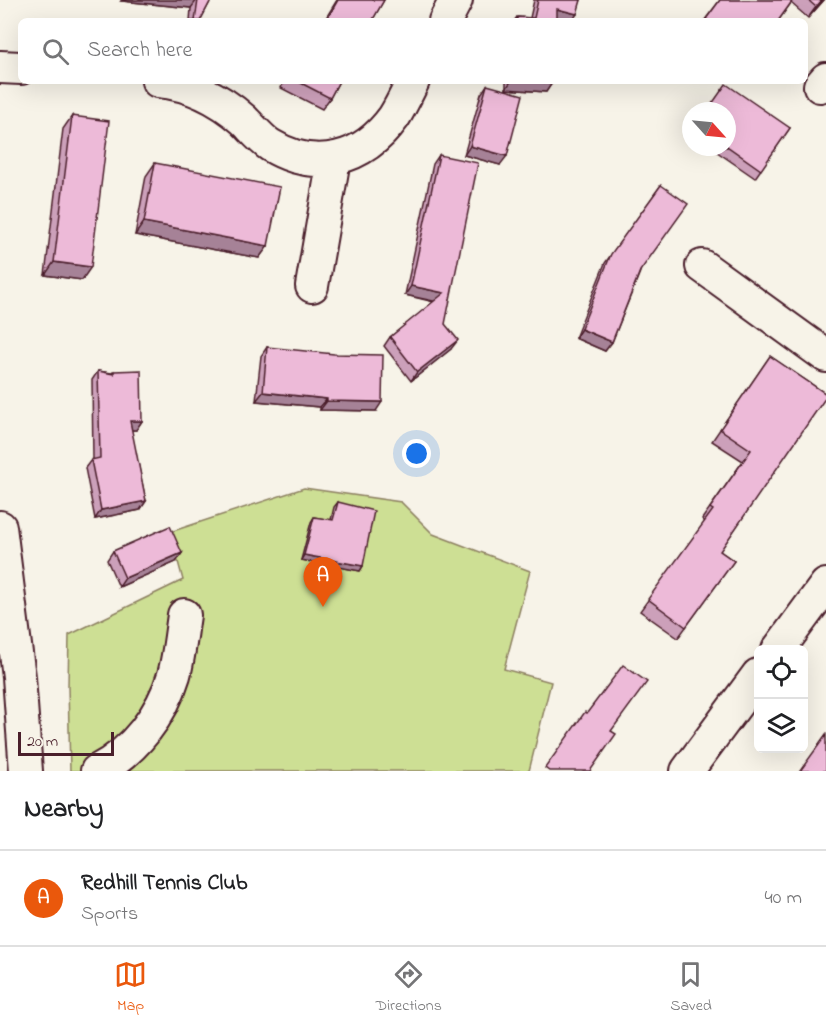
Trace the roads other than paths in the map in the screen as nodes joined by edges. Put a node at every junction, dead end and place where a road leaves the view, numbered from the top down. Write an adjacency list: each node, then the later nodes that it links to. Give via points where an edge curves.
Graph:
1 (456, 0): 2 (street)
2 (447, 18)
3 (0, 67): 4 (street)
4 (18, 68)
5 (171, 84): 7 (street, via 221,101 269,144 290,155 312,161)
6 (411, 84): 7 (street, via 394,117 373,140)
7 (334, 159): 9 (street)
8 (702, 266): 10 (street)
9 (312, 286)
10 (826, 356)
11 (0, 527): 16 (street, via 19,677)
12 (826, 585): 14 (street)
13 (184, 615): 17 (street, via 174,676 156,714 139,739)
14 (782, 645)
15 (754, 682): 18 (street)
16 (17, 768)
17 (98, 771)
18 (687, 771)

